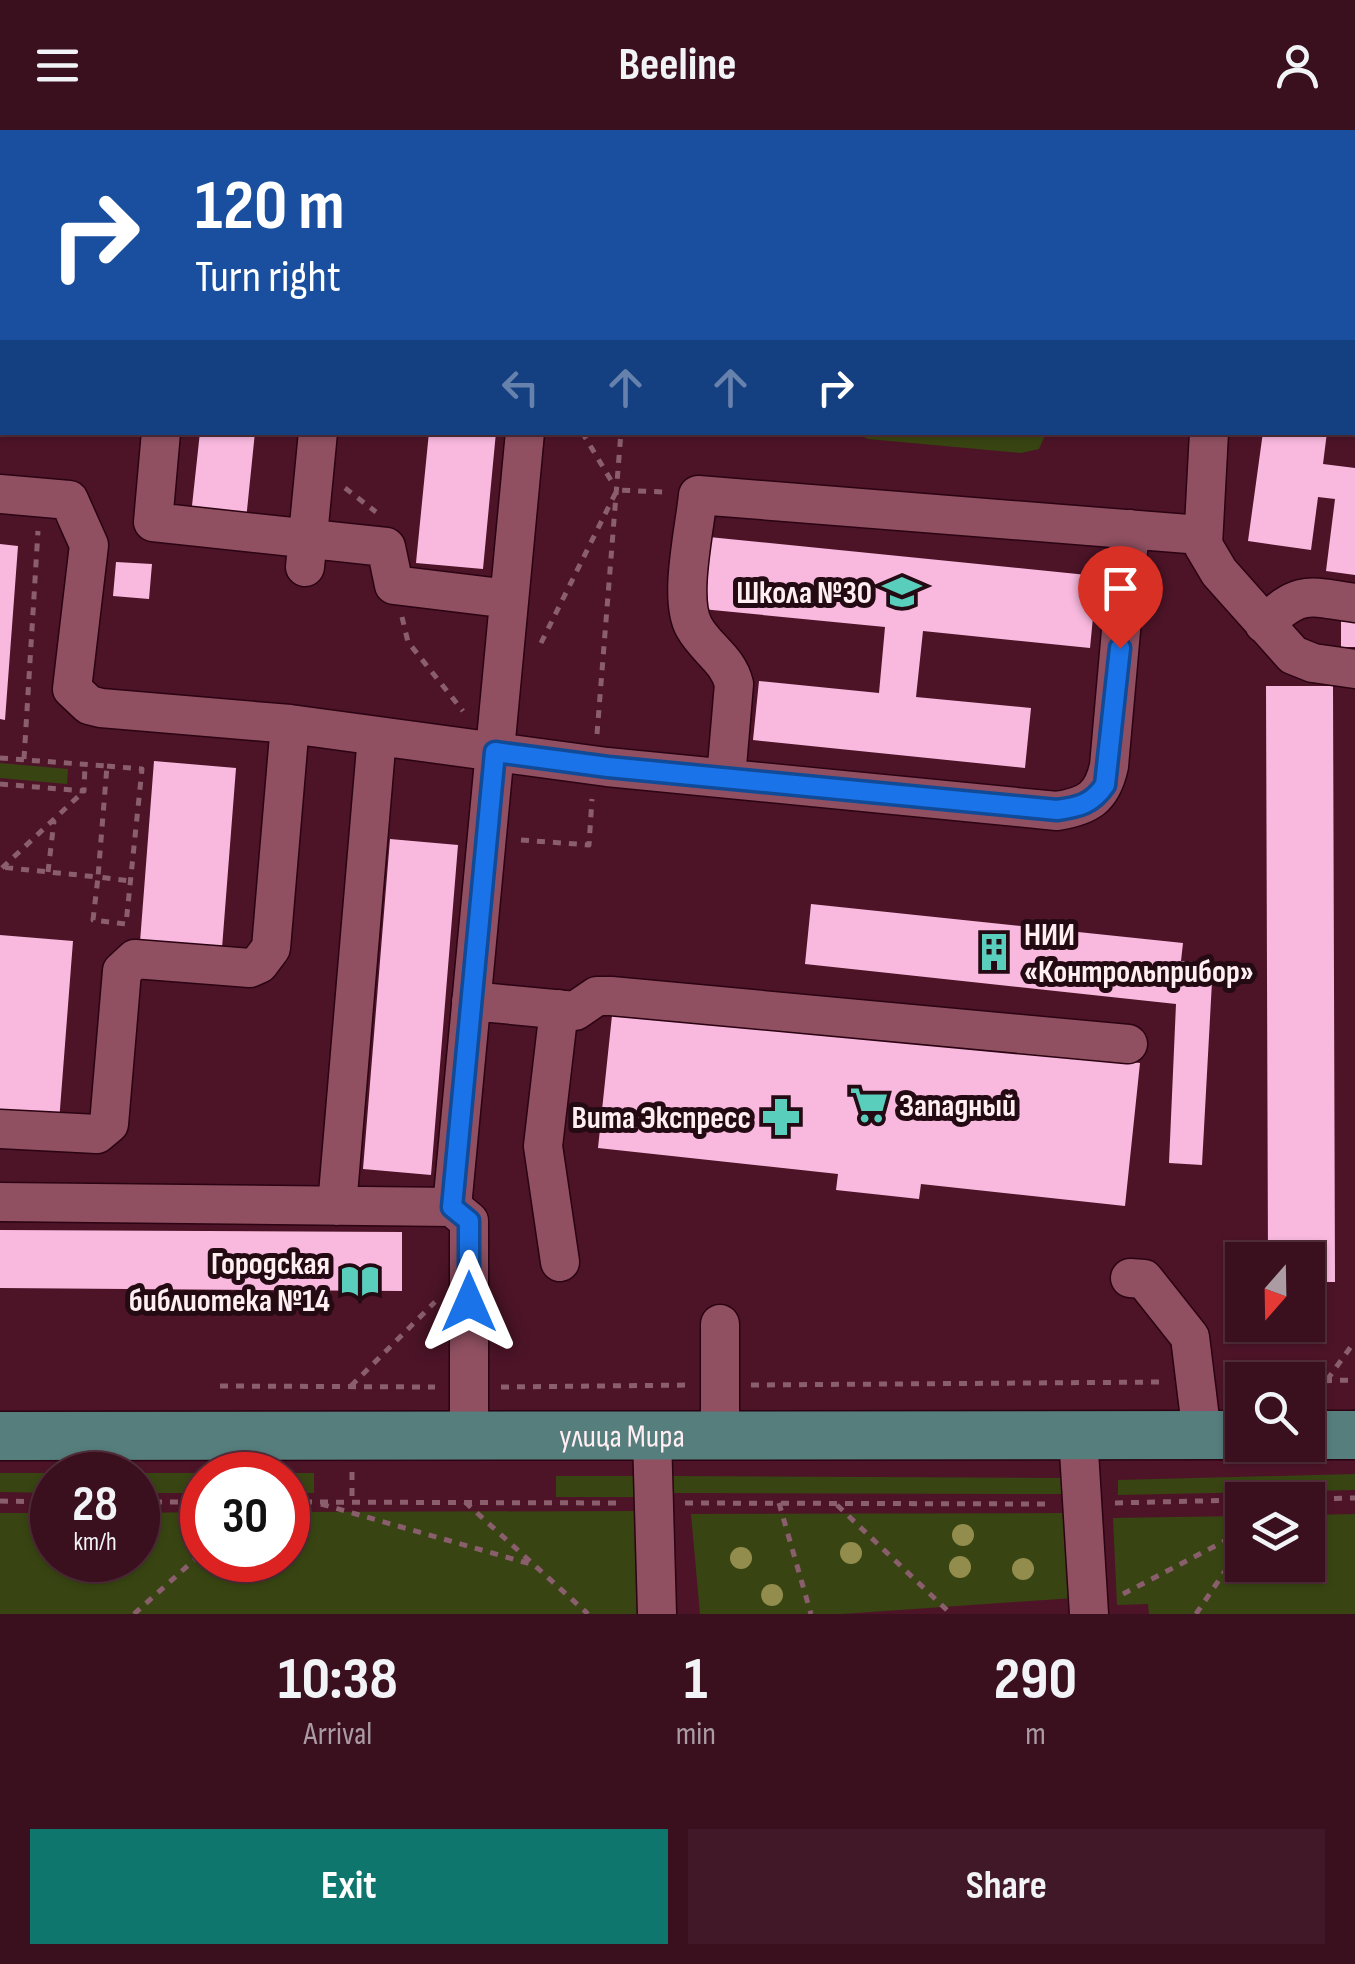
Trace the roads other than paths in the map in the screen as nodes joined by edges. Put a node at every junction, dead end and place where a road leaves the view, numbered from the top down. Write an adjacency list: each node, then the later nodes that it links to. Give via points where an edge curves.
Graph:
1 (161, 435): 8 (street, via 152,522)
2 (525, 435): 9 (street)
3 (1210, 435): 7 (street)
4 (316, 449): 8 (street)
5 (0, 494): 13 (street, via 69,500 89,545 72,689 78,698 101,708)
6 (1130, 530): 7 (street); 16 (street, via 1109,766 1096,799 1057,810); 16 (street, via 698,495 688,612 734,684)
7 (1201, 535): 11 (street, via 1208,557)
8 (306, 552): 9 (street, via 386,547 394,585)
9 (509, 599): 15 (street)
10 (1355, 603): 11 (street, via 1298,598)
11 (1264, 624): 12 (street, via 1293,654)
12 (1355, 669)
13 (290, 724): 14 (street); 20 (street, via 266,957 250,968 130,961 122,971 109,1124 96,1134)
14 (377, 736): 15 (street); 22 (street)
15 (495, 752): 16 (street); 17 (street)
16 (726, 778)
17 (471, 1001): 18 (street); 23 (street)
18 (558, 1009): 19 (street, via 575,1011 597,996 610,996); 24 (street, via 543,1146)
19 (1128, 1044)
20 (0, 1129)
21 (0, 1202): 22 (street)
22 (337, 1206): 23 (street)
23 (452, 1207): 32 (street, via 469,1221)
24 (560, 1262)
25 (1130, 1278): 28 (street, via 1144,1279 1190,1337)
26 (720, 1324): 34 (street)
27 (1078, 1435): 28 (main road, улица Мира); 34 (main road, улица Мира); 35 (street)
28 (1222, 1435)
29 (1325, 1435): 30 (main road)
30 (1355, 1435)
31 (0, 1436): 32 (main road, улица Мира)
32 (469, 1436): 33 (main road, улица Мира)
33 (652, 1436): 34 (main road, улица Мира); 36 (street)
34 (720, 1436)
35 (1089, 1612)
36 (658, 1614)

